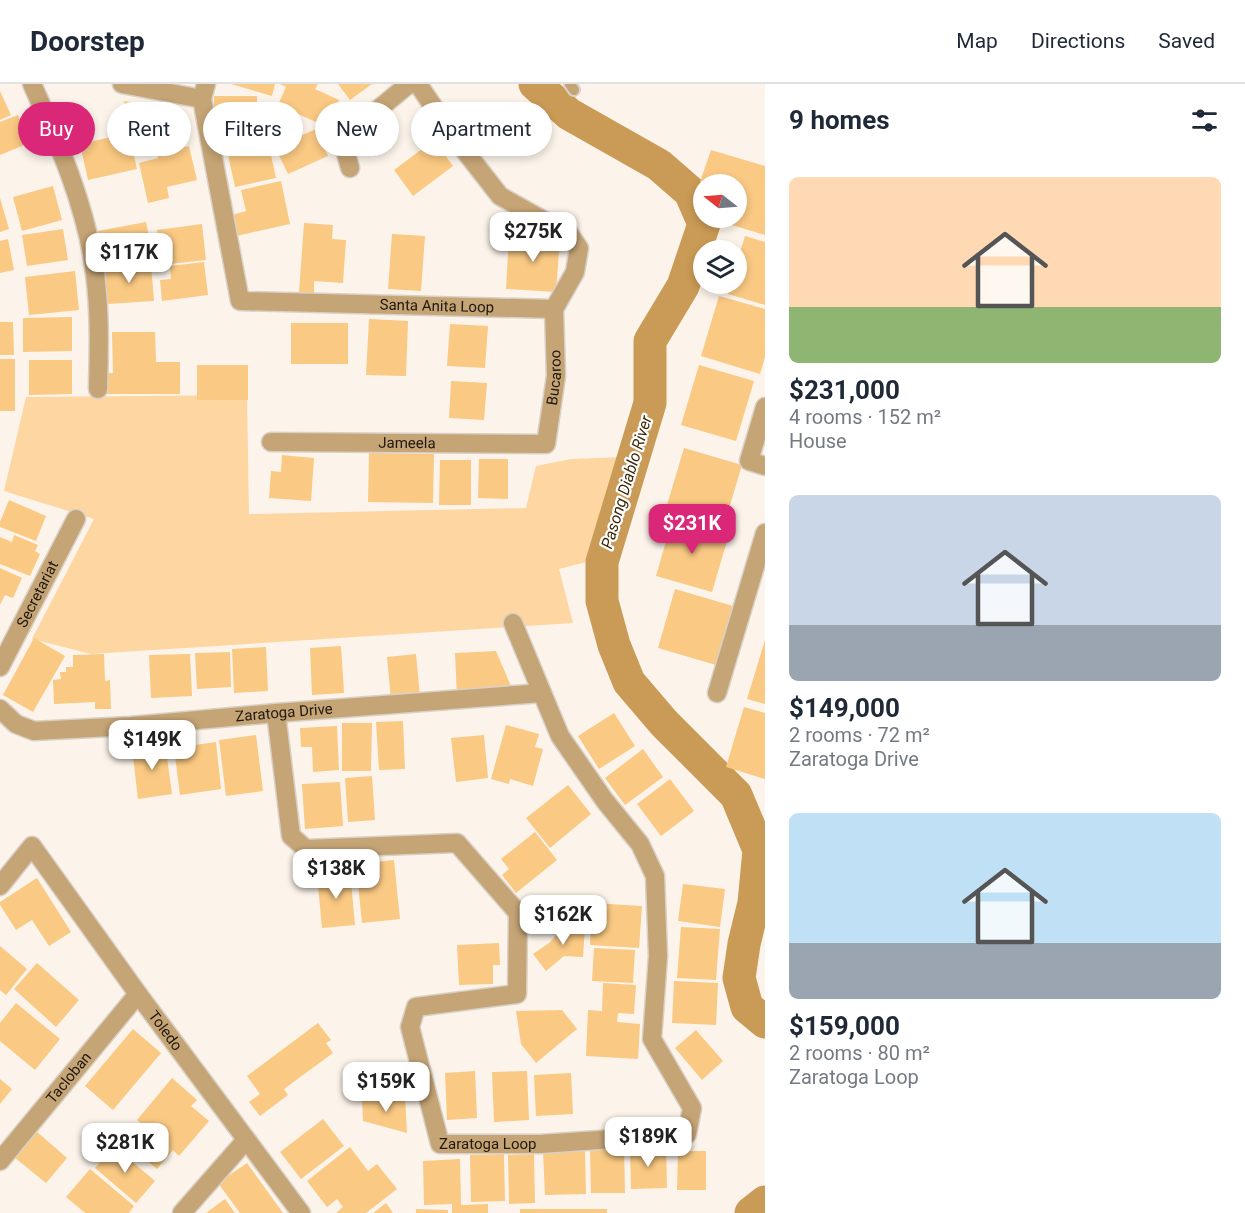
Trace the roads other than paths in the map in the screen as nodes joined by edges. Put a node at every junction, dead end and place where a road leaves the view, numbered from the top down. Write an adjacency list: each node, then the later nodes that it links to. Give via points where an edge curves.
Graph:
1 (32, 84): 8 (street, via 55,134 83,216 95,273)
2 (122, 84): 5 (street)
3 (410, 84): 6 (street, via 342,139)
4 (418, 84): 7 (street, via 500,196 570,235 579,248 575,272)
5 (204, 92): 7 (street, Santa Anita Loop, via 240,301)
6 (350, 168)
7 (554, 309): 11 (street, Bucaroo, via 556,376)
8 (99, 389)
9 (765, 407): 12 (street, via 749,461)
10 (271, 442): 11 (street, Jameela)
11 (546, 444)
12 (765, 466)
13 (76, 519): 16 (street, Secretariat)
14 (765, 533): 18 (street)
15 (513, 623): 17 (street, Zaratoga Loop)
16 (0, 667)
17 (542, 693): 20 (street, Zaratoga Drive); 20 (street, Zaratoga Loop, via 560,736 640,844 655,876 658,956 652,1039 692,1108 687,1134 540,1144 440,1144 410,1027 416,1007 517,994 518,913 457,843 306,849 291,836)
18 (717, 693)
19 (0, 709): 20 (street, Zaratoga Drive, via 16,724 34,731)
20 (276, 713)
21 (0, 886): 22 (street, Toledo, via 32,846)
22 (138, 994): 23 (street, Toledo); 24 (street, Tacloban)
23 (246, 1140): 25 (street); 26 (street, Toledo)
24 (0, 1161)
25 (182, 1213)
26 (301, 1213)

